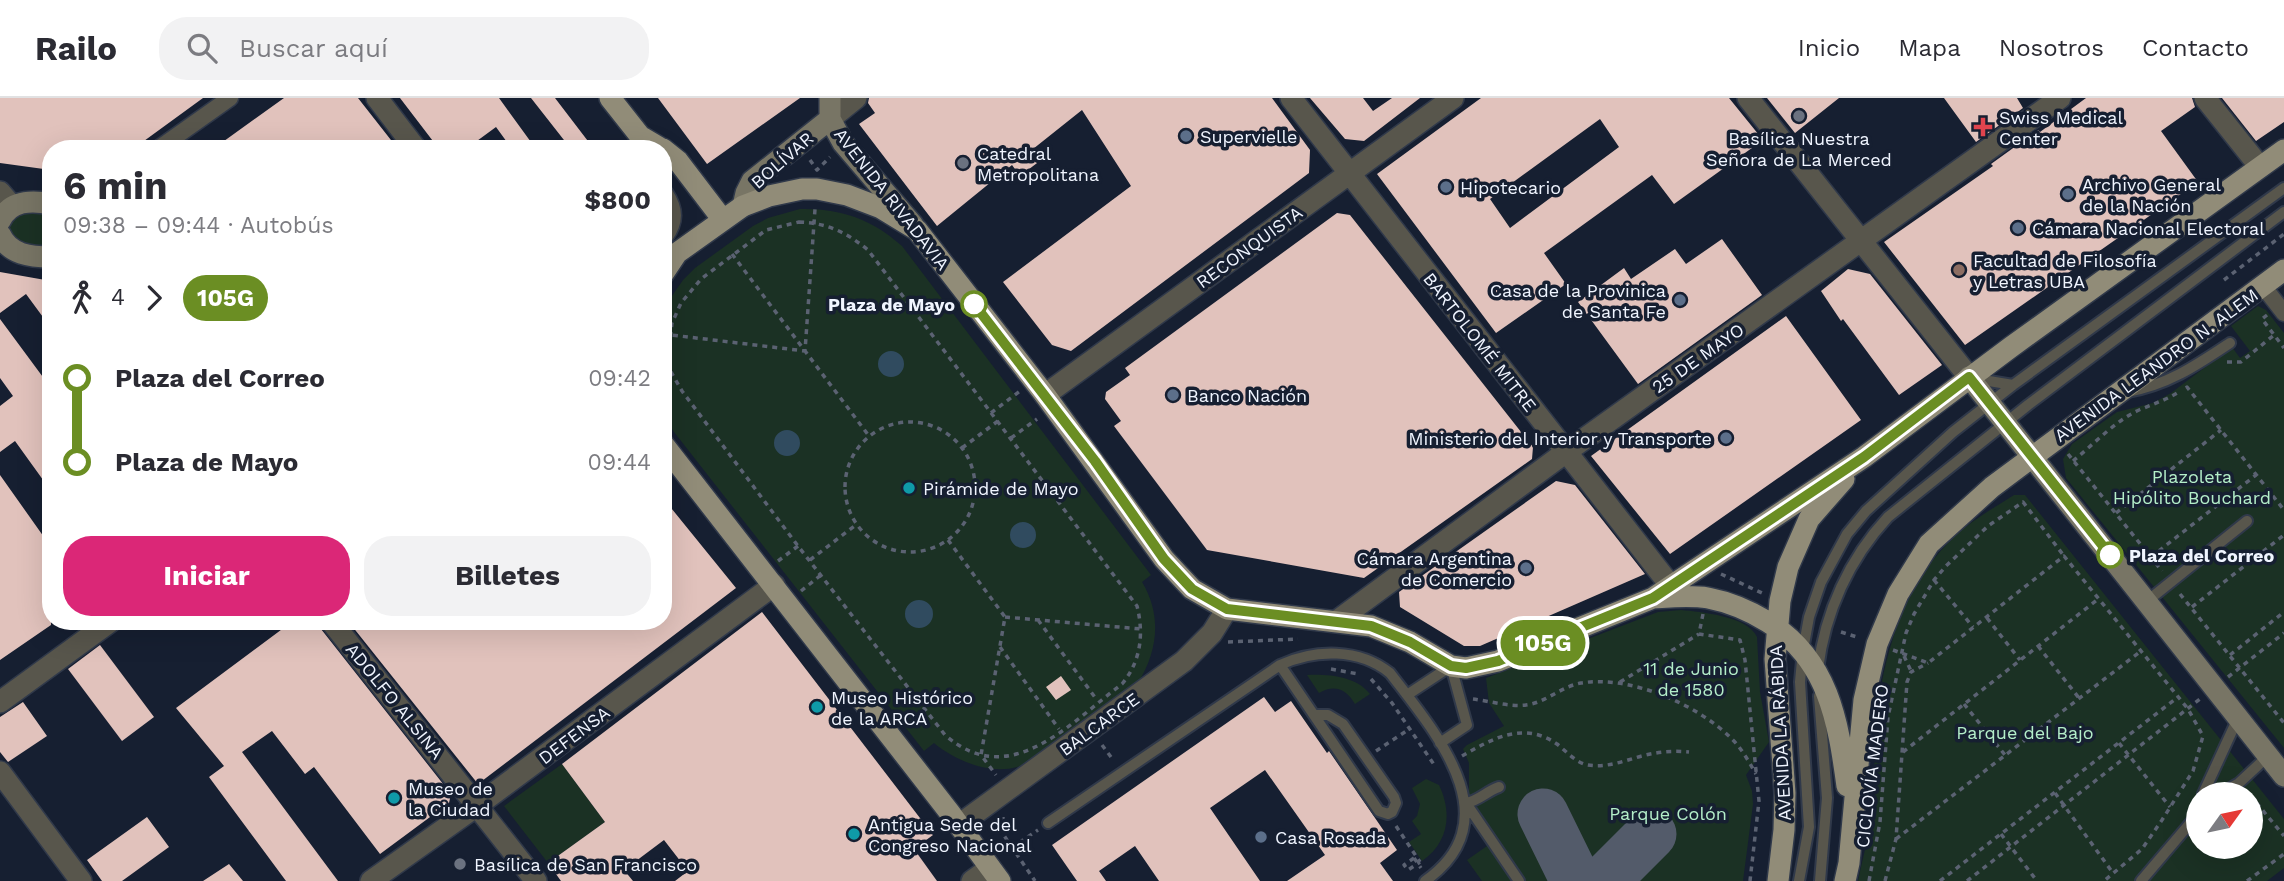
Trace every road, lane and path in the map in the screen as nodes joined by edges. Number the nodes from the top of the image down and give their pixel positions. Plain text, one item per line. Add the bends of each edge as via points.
1 (230, 98) edge
2 (376, 98) edge
3 (610, 98) edge
4 (856, 98) edge
5 (1291, 98) edge
6 (1453, 98) edge
7 (1748, 98) edge
8 (2060, 98) edge
9 (2206, 98) edge
10 (830, 109) edge
11 (171, 140) edge
12 (409, 140) edge
13 (639, 140) edge
14 (2284, 150) edge
15 (834, 153) dead end
16 (672, 157) edge
17 (809, 158) dead end
18 (2260, 167) junction
19 (1349, 174) junction
20 (2284, 188) edge
21 (42, 203) edge
22 (4, 206) edge
23 (743, 206) junction
24 (815, 209) dead end
25 (2284, 212) edge
26 (723, 220) junction
27 (814, 222) junction
28 (917, 230) junction
29 (2284, 234) edge
30 (1862, 242) junction
31 (3, 245) edge
32 (732, 254) junction
33 (672, 256) edge
34 (42, 257) edge
35 (2284, 270) edge
36 (2224, 280) dead end
37 (2263, 286) junction
38 (2284, 313) edge
39 (2262, 319) dead end
40 (672, 327) edge
41 (672, 335) edge
42 (2230, 343) dead end
43 (2284, 348) edge
44 (805, 351) junction
45 (672, 374) edge
46 (1969, 377) junction
47 (2013, 385) junction
48 (2118, 393) junction
49 (1015, 395) dead end
50 (1045, 395) junction
51 (1989, 404) junction
52 (991, 412) junction
53 (998, 421) junction
54 (2004, 423) junction
55 (2221, 430) junction
56 (869, 436) junction
57 (962, 449) junction
58 (1566, 452) junction
59 (672, 455) edge
60 (1864, 457) junction
61 (2031, 457) junction
62 (2256, 475) junction
63 (2284, 510) edge
64 (2116, 513) junction
65 (2247, 521) dead end
66 (857, 524) junction
67 (2284, 535) edge
68 (948, 540) junction
69 (798, 546) junction
70 (2064, 556) junction
71 (2151, 557) junction
72 (810, 560) junction
73 (776, 562) dead end
74 (821, 575) junction
75 (1934, 580) junction
76 (2171, 582) junction
77 (774, 585) junction
78 (1662, 591) junction
79 (800, 592) dead end
80 (1706, 598) junction
81 (2098, 599) junction
82 (2146, 602) junction
83 (2191, 607) junction
84 (1227, 609) junction
85 (2284, 612) edge
86 (1005, 617) junction
87 (1986, 617) junction
88 (1038, 620) junction
89 (1337, 621) junction
90 (1776, 627) junction
91 (1973, 628) junction
92 (1141, 629) junction
93 (99, 630) edge
94 (338, 630) edge
95 (1699, 634) junction
96 (2038, 646) junction
97 (1000, 647) junction
98 (1803, 650) junction
99 (2141, 651) junction
100 (1903, 654) junction
101 (2230, 655) junction
102 (2020, 660) junction
103 (1928, 663) junction
104 (1280, 665) junction
105 (1451, 666) junction
106 (1320, 668) dead end
107 (1817, 671) junction
108 (1911, 672) junction
109 (1360, 674) dead end
110 (1369, 678) dead end
111 (1620, 682) dead end
112 (1122, 684) dead end
113 (1407, 695) junction
114 (2178, 697) junction
115 (2079, 698) junction
116 (0, 702) edge
117 (1098, 702) dead end
118 (1964, 704) junction
119 (1314, 715) junction
120 (2238, 718) junction
121 (1085, 723) junction
122 (2284, 723) edge
123 (1410, 729) junction
124 (1060, 731) dead end
125 (1440, 743) junction
126 (2119, 743) junction
127 (1384, 746) dead end
128 (1033, 750) dead end
129 (1689, 752) dead end
130 (1903, 752) junction
131 (981, 755) junction
132 (2005, 755) junction
133 (2129, 756) junction
134 (2268, 756) junction
135 (1452, 762) junction
136 (1438, 771) dead end
137 (0, 772) edge
138 (1122, 772) junction
139 (2284, 776) edge
140 (2209, 782) edge
141 (2240, 782) edge
142 (1499, 787) dead end
143 (2054, 793) junction
144 (1466, 803) junction
145 (478, 805) junction
146 (2064, 806) junction
147 (2171, 807) junction
148 (2263, 811) edge
149 (1388, 814) junction
150 (1852, 819) junction
151 (1048, 823) joint
152 (959, 825) junction
153 (2186, 828) edge
154 (2001, 834) junction
155 (2284, 836) edge
156 (1896, 839) junction
157 (2011, 847) junction
158 (1011, 848) dead end
159 (2284, 854) edge
160 (1430, 864) dead end
161 (2113, 873) junction
162 (995, 874) edge
163 (81, 881) edge
164 (371, 881) edge
165 (536, 881) edge
166 (972, 881) edge
167 (1425, 881) edge
168 (1519, 881) edge
169 (1750, 881) edge
170 (1778, 881) edge
171 (1799, 881) edge
172 (1820, 881) edge
173 (1845, 881) edge
174 (1869, 881) edge
175 (1885, 881) edge
176 (1940, 881) edge
177 (1967, 881) edge
178 (2037, 881) edge
179 (2104, 881) edge
180 (2141, 881) edge
181 (2247, 881) edge

1 - 11 street
2 - 12 street
3 - 13 main road
4 - 10 street
5 - 19 street, BARTOLOMÉ MITRE
6 - 19 street, RECONQUISTA
7 - 30 street
8 - 30 street, 25 DE MAYO
9 - 18 street
10 - 23 main road, BOLÍVAR via 752,181
10 - 28 main road, AVENIDA RIVADAVIA via 844,143
14 - 18 main road
15 - 17 path via 817,170
16 - 26 main road
18 - 46 main road
19 - 50 street, RECONQUISTA
19 - 58 street, BARTOLOMÉ MITRE
20 - 47 lane
21 - 22 main road
23 - 26 main road, BOLÍVAR
23 - 28 main road, BOLÍVAR via 794,190 832,191 881,208
24 - 27 path
25 - 54 lane
26 - 33 main road, BOLÍVAR
27 - 32 path via 766,230
27 - 44 path
27 - 52 path via 846,233 868,250
28 - 50 main road, AVENIDA RIVADAVIA
29 - 36 path
30 - 46 street
30 - 58 street, 25 DE MAYO
31 - 34 main road via 27,256
32 - 40 path via 686,296
32 - 44 path
35 - 37 main road, AVENIDA LEANDRO N. ALEM
37 - 38 street
37 - 48 main road, AVENIDA LEANDRO N. ALEM
39 - 43 path
41 - 44 path
42 - 48 lane via 2157,386
44 - 56 path
45 - 69 path
46 - 47 lane
46 - 51 main road
46 - 60 main road
47 - 51 lane
48 - 61 main road, AVENIDA LEANDRO N. ALEM
49 - 52 path
50 - 84 main road, AVENIDA RIVADAVIA via 1181,579
51 - 54 main road
51 - 98 lane via 1866,511 1847,534 1821,582
52 - 53 path
53 - 57 path
53 - 92 path via 1131,596
54 - 61 main road
54 - 107 lane via 1871,535 1841,587
55 - 62 path
55 - 64 path
55 - 64 path via 2187,387 2122,421 2073,461
56 - 57 path via 892,425 918,423 943,431
56 - 66 path via 852,458 845,485
57 - 68 path via 973,472 974,498 965,522
58 - 78 street, BARTOLOMÉ MITRE
58 - 89 street, 25 DE MAYO
59 - 77 main road
60 - 78 main road
60 - 90 main road via 1804,528 1788,567
61 - 82 main road
61 - 150 main road, AVENIDA LEANDRO N. ALEM via 1929,544 1898,594 1880,631 1864,700
62 - 63 path
62 - 71 path
64 - 71 path
65 - 76 lane
66 - 68 path via 875,542 899,551 925,551
66 - 72 path
67 - 83 path
68 - 86 path
69 - 72 path
69 - 73 path
70 - 75 path, CICLOVÍA MADERO via 2023,502 1980,533
70 - 81 path
70 - 87 path
71 - 76 path
72 - 74 path
74 - 79 path
74 - 131 path via 945,735 958,747
75 - 91 path
75 - 100 path, CICLOVÍA MADERO via 1906,632
76 - 82 lane
76 - 83 path
77 - 145 street, DEFENSA
77 - 152 main road
78 - 80 main road
78 - 105 main road via 1498,661 1466,668
80 - 90 main road via 1745,610
80 - 95 path
81 - 96 path
81 - 99 path
82 - 120 main road
83 - 101 path
84 - 89 main road, AVENIDA RIVADAVIA
84 - 121 street, BALCARCE via 1212,633 1184,661
85 - 101 path
86 - 88 path
86 - 97 path
87 - 91 path
87 - 102 path
88 - 92 path
88 - 117 path
89 - 105 main road, AVENIDA RIVADAVIA via 1388,632
90 - 98 main road
90 - 170 main road, AVENIDA LA RÁBIDA via 1785,793
91 - 103 path
92 - 112 path via 1135,664
93 - 116 street
94 - 145 street, ADOLFO ALSINA
95 - 111 path
95 - 169 path via 1740,640 1745,660 1759,801
96 - 102 path
96 - 115 path
97 - 124 path
97 - 131 path
98 - 107 main road
98 - 171 lane via 1800,682 1809,827
99 - 114 path
99 - 115 path
100 - 103 path
100 - 108 path
100 - 174 path, CICLOVÍA MADERO via 1888,717 1880,822
101 - 122 path
102 - 118 path
103 - 108 path
104 - 113 lane via 1311,655 1351,655 1381,666
104 - 119 lane
104 - 138 lane
105 - 113 lane
105 - 125 lane via 1466,725
106 - 109 path
107 - 150 main road via 1840,737
107 - 172 lane via 1827,798
108 - 130 path
110 - 123 path
113 - 125 lane
114 - 126 path
114 - 147 path via 2203,736 2193,771
115 - 132 path
118 - 130 path
118 - 132 path
119 - 149 lane via 1377,808
119 - 149 lane via 1328,715 1343,723 1394,797 1395,808
120 - 134 main road
120 - 140 lane
121 - 138 path
121 - 152 street, BALCARCE
123 - 127 path
123 - 136 path
125 - 135 lane
126 - 133 path
126 - 143 path
128 - 131 path via 1009,756
129 - 135 path via 1657,752 1588,765 1543,736 1510,732
130 - 156 path
132 - 156 path
133 - 146 path
133 - 147 path
134 - 139 main road
134 - 141 lane
135 - 144 lane
137 - 163 street
138 - 151 lane
142 - 144 lane
143 - 146 path
143 - 154 path
144 - 167 lane via 1466,824 1455,853
144 - 168 lane
145 - 164 street, DEFENSA
145 - 165 street, ADOLFO ALSINA
146 - 157 path
146 - 161 path
147 - 161 path via 2142,849
148 - 155 path
149 - 160 path, bridge via 1420,862 1408,870 1404,865 1414,858 1422,870
150 - 173 main road
151 - 158 path
152 - 162 main road
153 - 180 lane
154 - 157 path
154 - 176 path
156 - 175 path
157 - 177 path
157 - 178 path
159 - 181 path
161 - 179 path
162 - 166 street

